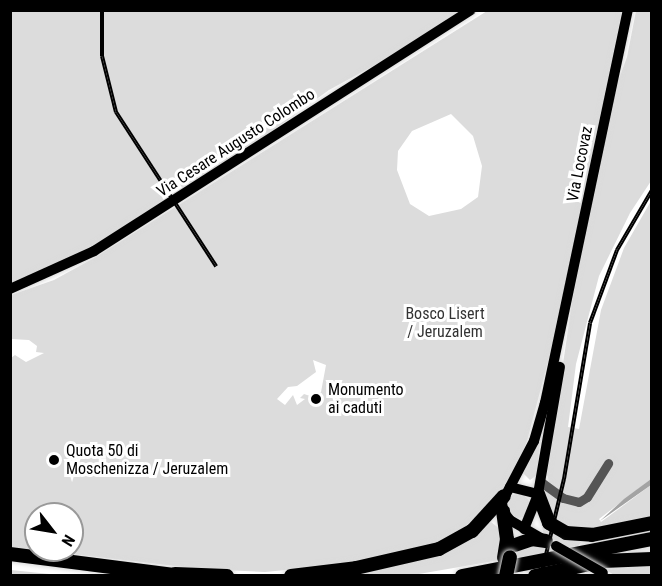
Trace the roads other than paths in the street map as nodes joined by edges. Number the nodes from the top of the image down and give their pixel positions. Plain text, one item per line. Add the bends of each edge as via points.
1 (471, 10) edge
2 (629, 10) edge
3 (10, 289) edge
4 (567, 304) junction
5 (608, 463) dead end
6 (539, 488) junction
7 (507, 491) junction
8 (534, 508) junction
9 (503, 511) junction
10 (651, 523) edge
11 (524, 529) junction
12 (651, 536) edge
13 (551, 544) junction
14 (651, 549) edge
15 (594, 552) junction
16 (510, 553) junction
17 (10, 554) edge
18 (651, 559) edge
19 (10, 562) edge
20 (605, 574) edge
21 (178, 575) edge
22 (110, 576) edge
23 (226, 576) edge
24 (291, 576) edge
25 (462, 576) edge
26 (499, 576) edge
27 (506, 576) edge
28 (535, 576) edge

1 - 3 main road, Via Cesare Augusto Colombo via 94,251
2 - 4 main road, Via Locovaz
4 - 6 main road, Via Locovaz
4 - 7 main road, Via Locovaz via 534,441
5 - 6 lane via 587,497 579,502
6 - 7 main road
6 - 8 main road, Via Locovaz
6 - 10 highway via 549,523 560,532 592,535
7 - 9 main road, Via Locovaz
7 - 24 highway via 472,531 439,549 356,568
8 - 11 main road, Via Locovaz
8 - 13 main road via 537,529
9 - 11 main road
9 - 16 highway
11 - 13 main road
11 - 16 highway
12 - 15 highway
13 - 16 highway via 532,539
13 - 20 main road, bridge
14 - 15 highway
15 - 25 highway
16 - 26 highway
16 - 27 highway, bridge
17 - 21 highway
18 - 28 highway via 603,561
19 - 22 highway
21 - 23 highway

